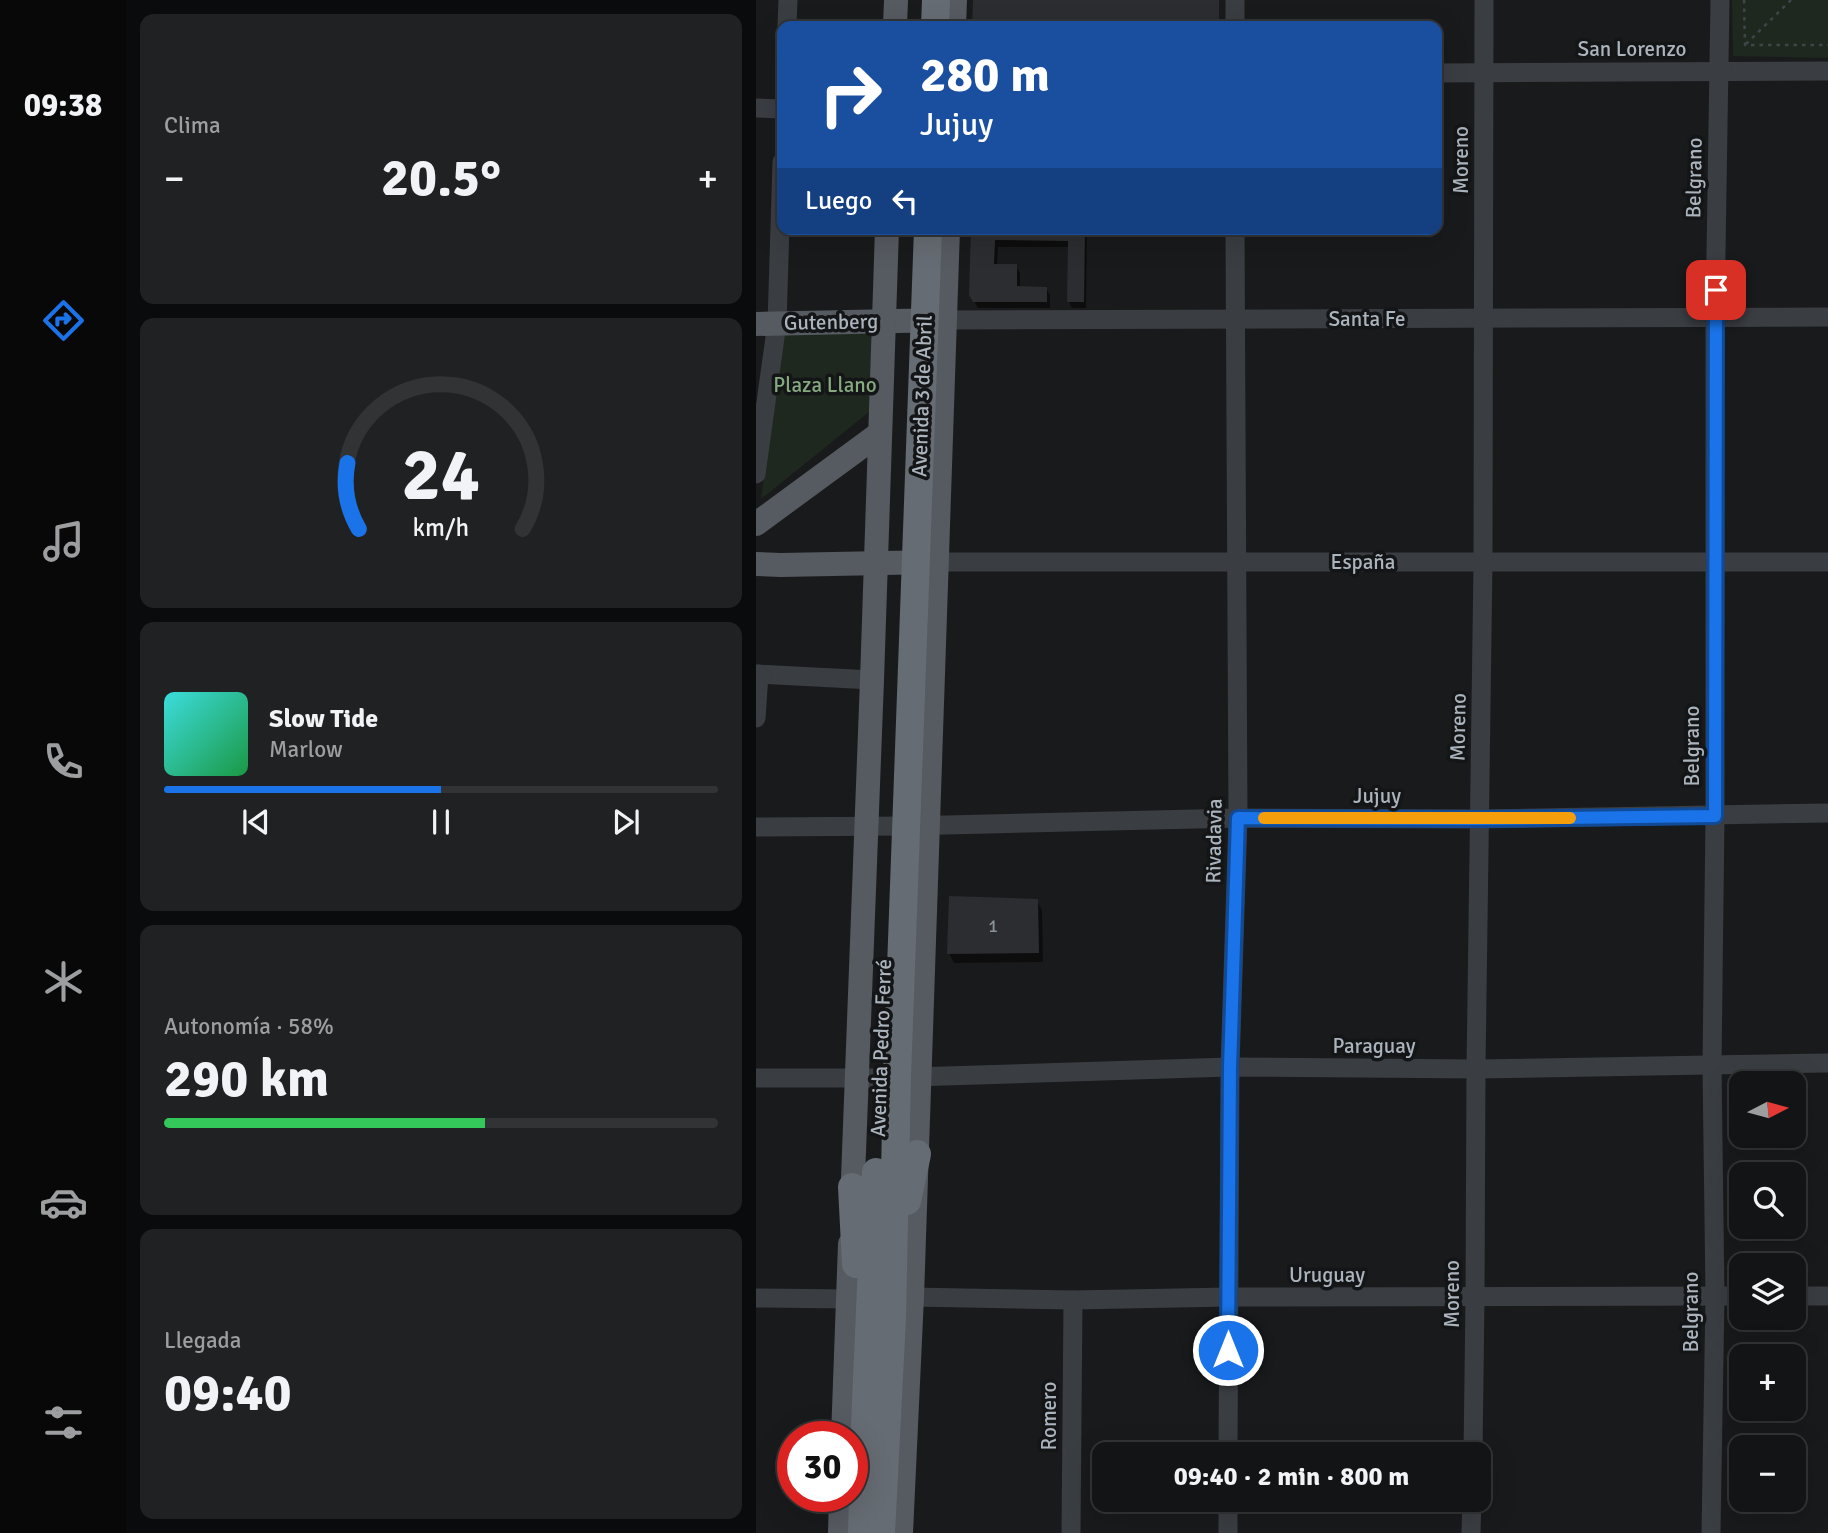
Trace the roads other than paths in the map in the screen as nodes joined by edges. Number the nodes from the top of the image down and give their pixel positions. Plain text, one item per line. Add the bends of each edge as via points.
1 (788, 0) edge
2 (896, 0) edge
3 (918, 0) edge
4 (936, 0) edge
5 (955, 0) edge
6 (1235, 0) edge
7 (1483, 0) edge
8 (1720, 0) edge
9 (787, 21) edge
10 (895, 21) edge
11 (917, 21) edge
12 (934, 21) edge
13 (954, 21) edge
14 (1235, 21) edge
15 (1828, 71) edge
16 (1483, 72) junction
17 (1718, 72) junction
18 (1442, 73) edge
19 (756, 108) edge
20 (777, 109) edge
21 (777, 213) edge
22 (889, 235) edge
23 (909, 235) edge
24 (927, 235) edge
25 (946, 235) edge
26 (1235, 235) edge
27 (1828, 317) edge
28 (1715, 318) junction
29 (1235, 319) junction
30 (1484, 320) junction
31 (915, 321) junction
32 (766, 324) edge
33 (880, 433) junction
34 (835, 466) junction
35 (756, 473) edge
36 (756, 524) edge
37 (907, 562) junction
38 (1236, 562) junction
39 (1483, 562) junction
40 (1715, 562) junction
41 (1828, 562) edge
42 (768, 564) edge
43 (757, 674) edge
44 (872, 680) junction
45 (756, 718) edge
46 (1828, 813) edge
47 (1715, 816) junction
48 (1238, 818) junction
49 (1479, 819) junction
50 (896, 826) junction
51 (756, 827) edge
52 (1828, 1063) edge
53 (1712, 1066) junction
54 (1230, 1068) junction
55 (1476, 1069) junction
56 (756, 1077) edge
57 (888, 1077) junction
58 (917, 1154) junction
59 (852, 1187) junction
60 (1715, 1296) junction
61 (1729, 1296) edge
62 (1806, 1296) edge
63 (1828, 1296) edge
64 (912, 1297) junction
65 (1228, 1297) junction
66 (1475, 1297) junction
67 (756, 1298) edge
68 (849, 1299) junction
69 (1073, 1300) junction
70 (892, 1318) junction
71 (854, 1421) edge
72 (854, 1421) edge
73 (855, 1421) edge
74 (1228, 1442) edge
75 (1473, 1442) edge
76 (841, 1512) edge
77 (860, 1512) edge
78 (1228, 1512) edge
79 (1472, 1512) edge
80 (840, 1533) edge
81 (862, 1533) edge
82 (881, 1533) edge
83 (901, 1533) edge
84 (1071, 1533) edge
85 (1228, 1533) edge
86 (1471, 1533) edge
87 (1711, 1533) edge

1 - 9 street
2 - 10 main road
3 - 11 highway
4 - 12 highway
5 - 13 main road
6 - 14 street
7 - 16 street, Moreno
8 - 17 street, Belgrano
15 - 17 street, San Lorenzo
16 - 17 street, San Lorenzo
16 - 18 street, San Lorenzo
16 - 30 street, Moreno
17 - 28 street, Belgrano
19 - 20 street
21 - 32 street
22 - 31 main road, Avenida 3 de Abril
23 - 31 highway, Avenida 3 de Abril
24 - 31 highway, Avenida 3 de Abril
25 - 31 main road, Avenida 3 de Abril
26 - 29 street, Rivadavia
27 - 28 street, Santa Fe
28 - 30 street, Santa Fe
28 - 40 street, Belgrano
29 - 30 street, Santa Fe
29 - 31 street, Santa Fe
29 - 38 street, Rivadavia
30 - 39 street, Moreno
31 - 32 main road, Gutenberg
31 - 33 main road, Avenida 3 de Abril
31 - 37 highway, Avenida 3 de Abril
31 - 37 main road, Avenida 3 de Abril via 941,438
32 - 35 street
33 - 34 main road
33 - 37 main road, Avenida 3 de Abril
34 - 36 main road
34 - 42 main road via 767,528 762,539
37 - 38 street, España
37 - 42 main road
37 - 44 main road, Avenida Pedro Ferré
37 - 50 highway, Avenida Pedro Ferré
37 - 50 main road, Avenida Pedro Ferré
38 - 39 street, España
38 - 48 street, Rivadavia
39 - 40 street, España
39 - 49 street, Moreno
40 - 41 street, España
40 - 47 street, Belgrano
43 - 44 street
43 - 45 street
44 - 50 main road, Avenida Pedro Ferré
46 - 47 street, Jujuy
47 - 49 street, Jujuy
47 - 53 street, Belgrano
48 - 49 street, Jujuy
48 - 50 street, Jujuy
48 - 54 street, Rivadavia
49 - 55 street, Moreno
50 - 51 street, Jujuy
50 - 57 highway, Avenida Pedro Ferré
50 - 57 main road, Avenida Pedro Ferré
52 - 53 street, Paraguay
53 - 55 street, Paraguay
53 - 60 street, Belgrano
54 - 55 street, Paraguay
54 - 57 street, Paraguay
54 - 65 street, Rivadavia
55 - 66 street, Moreno
56 - 57 street, Paraguay
57 - 58 main road, Avenida Pedro Ferré
57 - 59 main road, Avenida Pedro Ferré
57 - 70 highway, Avenida Pedro Ferré
57 - 73 highway, Avenida Pedro Ferré
58 - 64 main road, Avenida Pedro Ferré
58 - 70 highway
59 - 68 main road, Avenida Pedro Ferré
59 - 71 highway
60 - 61 street, Uruguay
60 - 66 street, Uruguay
60 - 87 street, Belgrano
62 - 63 street
64 - 69 street, Uruguay
64 - 83 main road, Avenida Pedro Ferré
65 - 66 street, Uruguay
65 - 69 street, Uruguay
65 - 74 street, Rivadavia
66 - 75 street, Moreno
67 - 68 street
68 - 72 main road, Avenida Pedro Ferré
69 - 84 street, Romero
70 - 82 highway, Avenida Pedro Ferré
76 - 80 main road
77 - 81 highway, Avenida Pedro Ferré
78 - 85 street
79 - 86 street

